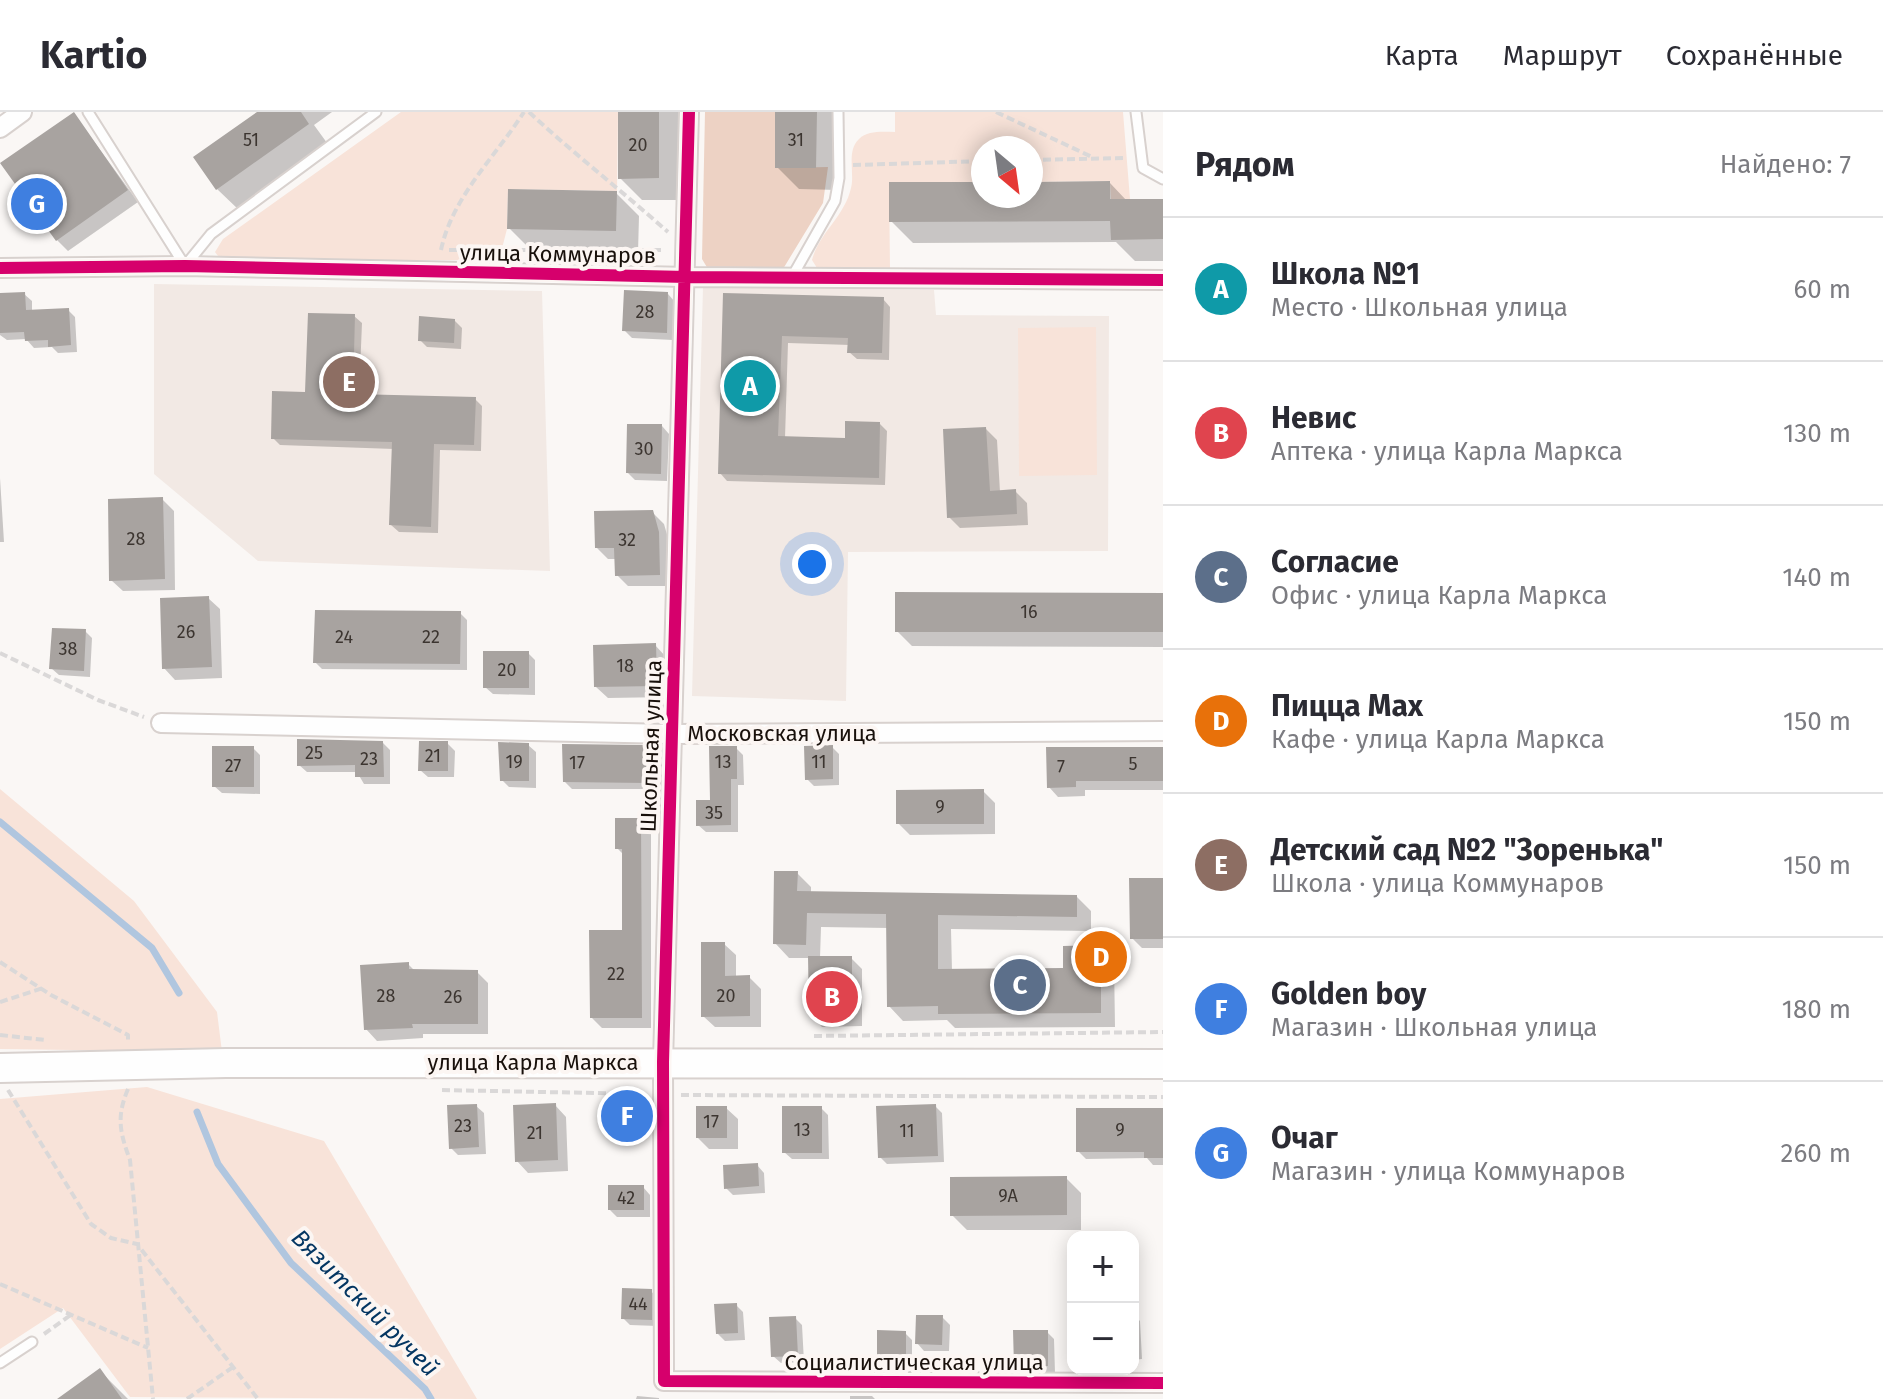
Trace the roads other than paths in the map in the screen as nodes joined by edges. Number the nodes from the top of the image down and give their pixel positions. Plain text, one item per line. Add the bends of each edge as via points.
1 (22, 112) edge
2 (88, 112) edge
3 (376, 112) edge
4 (689, 112) edge
5 (838, 112) edge
6 (1136, 112) edge
7 (0, 128) edge
8 (1163, 179) edge
9 (185, 266) junction
10 (0, 268) edge
11 (687, 277) junction
12 (792, 278) junction
13 (1163, 280) edge
14 (161, 723) road end
15 (1163, 731) edge
16 (671, 734) junction
17 (663, 1062) junction
18 (1163, 1064) edge
19 (4, 1078) edge
20 (32, 1342) road end
21 (0, 1363) edge
22 (664, 1381) joint
23 (1163, 1383) edge

1 - 7 street
2 - 9 lane
3 - 9 lane via 211,234
4 - 11 street, Школьная улица
5 - 12 lane via 835,201
6 - 8 lane via 1143,168
9 - 10 street, улица Коммунаров
9 - 11 street, улица Коммунаров
11 - 12 street, улица Коммунаров
11 - 16 street, Школьная улица
12 - 13 street, улица Коммунаров
14 - 16 street, Московская улица
15 - 16 street, Московская улица
16 - 17 street, Школьная улица
17 - 18 main road, улица Карла Маркса
17 - 19 main road, улица Карла Маркса via 226,1063
17 - 22 street, Школьная улица
20 - 21 lane
22 - 23 street, Социалистическая улица

